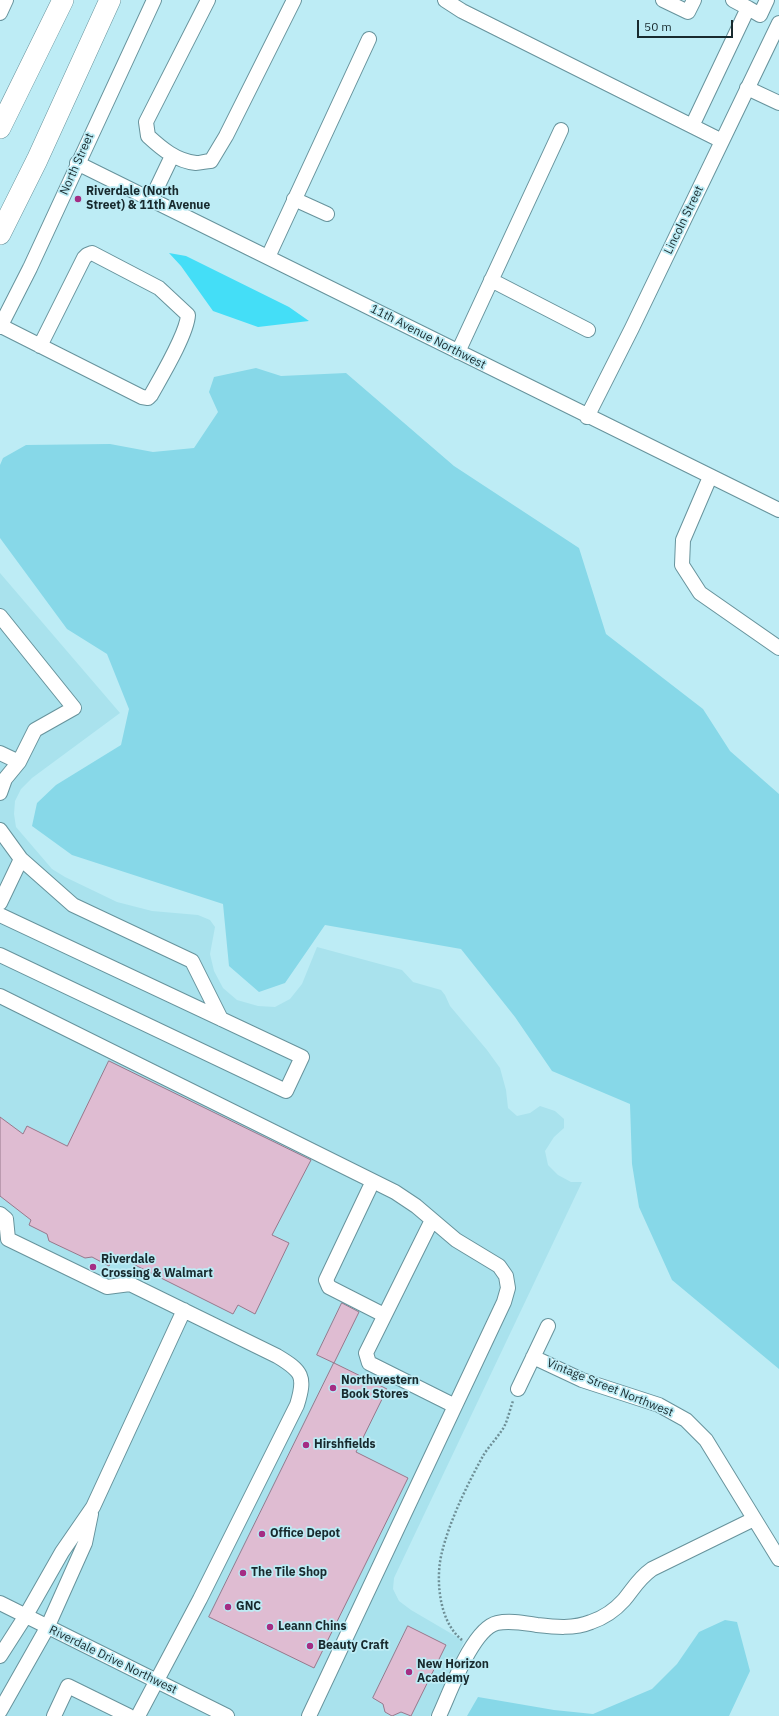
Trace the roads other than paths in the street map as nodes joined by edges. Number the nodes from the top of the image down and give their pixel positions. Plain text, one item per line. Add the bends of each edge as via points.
1 (6, 0) edge
2 (63, 0) edge
3 (110, 0) edge
4 (154, 0) edge
5 (208, 0) edge
6 (294, 0) edge
7 (445, 0) edge
8 (663, 0) edge
9 (694, 0) edge
10 (733, 0) edge
11 (767, 0) edge
12 (748, 8) junction
13 (0, 13) edge
14 (779, 23) edge
15 (369, 40) dead end
16 (747, 88) junction
17 (779, 103) edge
18 (692, 126) junction
19 (0, 128) edge
20 (561, 130) dead end
21 (722, 141) junction
22 (172, 156) junction
23 (77, 164) junction
24 (294, 199) junction
25 (151, 200) junction
26 (326, 214) dead end
27 (0, 234) edge
28 (268, 257) junction
29 (491, 280) junction
30 (0, 326) edge
31 (588, 330) dead end
32 (40, 346) junction
33 (458, 352) junction
34 (587, 417) junction
35 (710, 477) junction
36 (779, 510) edge
37 (0, 616) edge
38 (779, 648) edge
39 (0, 753) edge
40 (19, 762) junction
41 (0, 793) edge
42 (0, 830) edge
43 (21, 859) junction
44 (0, 903) edge
45 (0, 915) edge
46 (0, 955) edge
47 (0, 996) edge
48 (221, 1019) junction
49 (373, 1181) junction
50 (0, 1214) edge
51 (432, 1220) junction
52 (184, 1310) junction
53 (384, 1315) junction
54 (548, 1326) dead end
55 (533, 1357) junction
56 (518, 1389) road end
57 (455, 1406) junction
58 (93, 1507) junction
59 (754, 1519) junction
60 (779, 1559) edge
61 (0, 1603) edge
62 (26, 1616) junction
63 (47, 1628) junction
64 (0, 1656) edge
65 (155, 1681) junction
66 (0, 1711) edge
67 (54, 1716) edge
68 (129, 1716) edge
69 (138, 1716) edge
70 (227, 1716) edge
71 (309, 1716) edge
72 (439, 1716) edge

1 - 13 street
2 - 19 highway
3 - 27 highway via 37,160
4 - 23 street, North Street
5 - 22 street via 146,122 148,136
6 - 22 street via 211,161 196,163
7 - 18 street via 462,11
8 - 9 street via 688,12
10 - 12 street
11 - 12 street via 760,14
12 - 18 street
14 - 16 street, Lincoln Street
15 - 24 street
16 - 17 street
16 - 21 street, Lincoln Street
18 - 21 street
20 - 29 street
21 - 34 street, Lincoln Street
22 - 25 street
23 - 25 street, 11th Avenue Northwest
23 - 30 street, North Street
24 - 26 street
24 - 28 street
25 - 28 street, 11th Avenue Northwest
28 - 33 street, 11th Avenue Northwest
29 - 31 street
29 - 33 street
30 - 32 street
32 - 32 street via 142,398 148,398 180,339 188,322 188,315 159,288 92,253 87,254
33 - 34 street, 11th Avenue Northwest
34 - 35 street, 11th Avenue Northwest
35 - 36 street, 11th Avenue Northwest
35 - 38 street via 683,540 682,565 700,593
37 - 40 street via 74,708 35,730
39 - 40 street
40 - 41 street via 5,779
42 - 43 street
43 - 44 street
43 - 48 street via 73,905 192,962
45 - 48 street
46 - 48 street via 286,1091 302,1057
47 - 49 street
49 - 51 street via 416,1206
49 - 53 street via 326,1280 330,1287
50 - 52 street via 6,1219 8,1239 107,1286 130,1284
51 - 53 street
51 - 57 street via 456,1240 499,1266 506,1276 508,1288 504,1302
52 - 58 street
52 - 65 street via 295,1367 302,1379 301,1392 297,1405 200,1600
53 - 57 street via 366,1353 369,1363
54 - 55 street
55 - 56 street
55 - 59 street, Vintage Street Northwest via 582,1380 659,1405 686,1420 706,1440
57 - 71 street
58 - 62 street via 62,1552
58 - 63 street via 85,1543
59 - 60 street, Vintage Street Northwest
59 - 72 street via 652,1569 640,1577 623,1601 606,1616 590,1623 558,1627 511,1622 489,1626 472,1644
61 - 62 street, Riverdale Drive Northwest
62 - 63 street, Riverdale Drive Northwest
62 - 64 street
63 - 65 street, Riverdale Drive Northwest
63 - 66 street
65 - 69 street
65 - 70 street, Riverdale Drive Northwest
67 - 68 street via 68,1686

